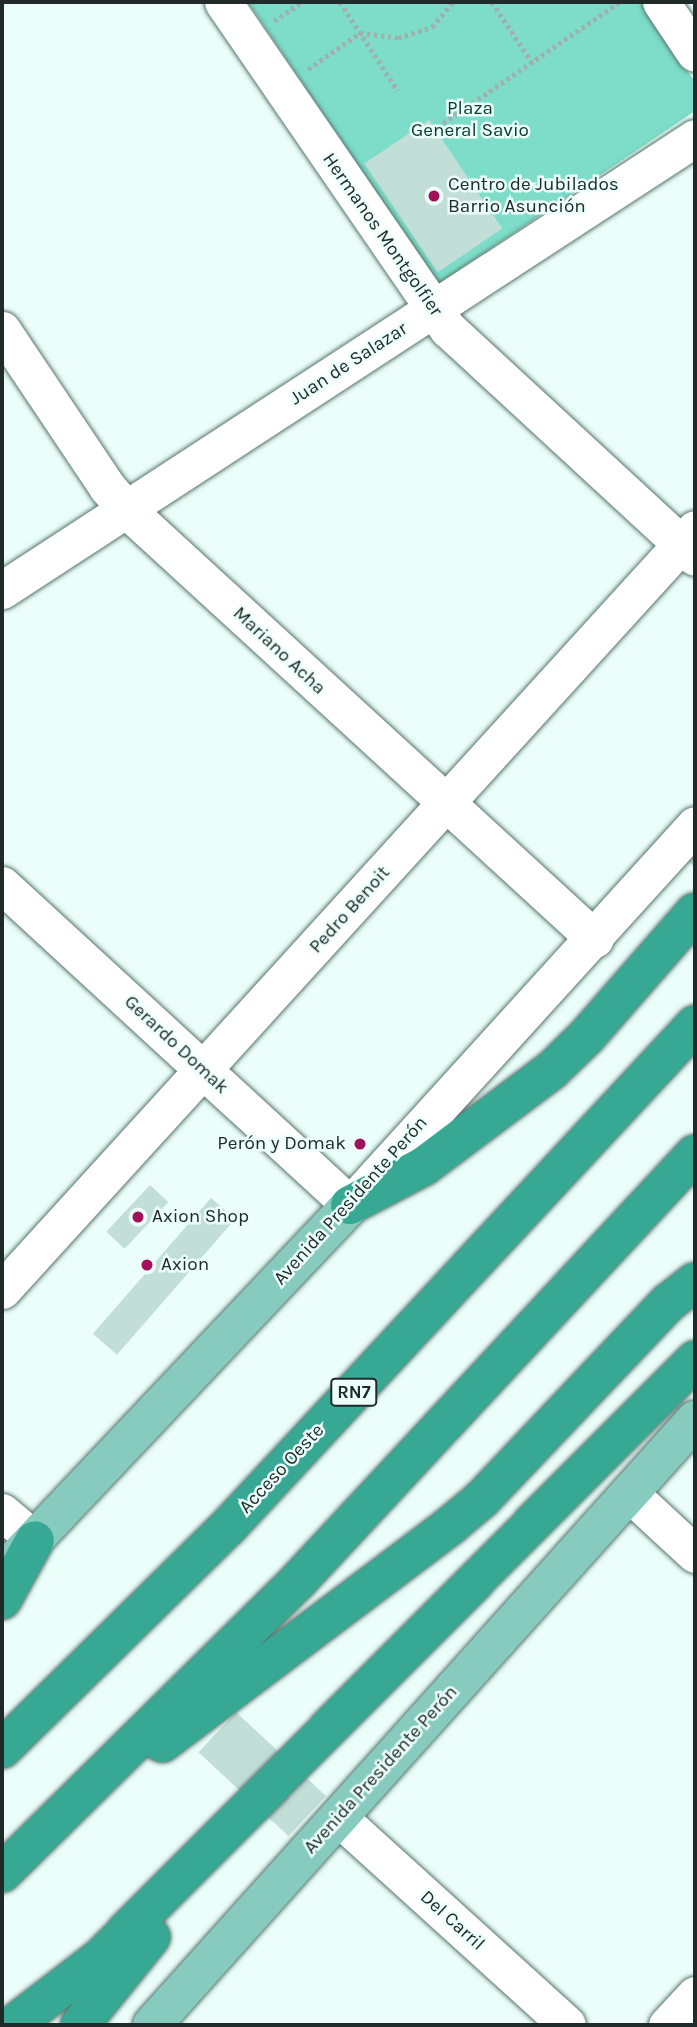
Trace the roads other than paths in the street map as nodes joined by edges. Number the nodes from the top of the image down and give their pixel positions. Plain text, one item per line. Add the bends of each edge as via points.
1 (223, 2) edge
2 (662, 2) edge
3 (695, 53) edge
4 (695, 138) edge
5 (432, 310) junction
6 (2, 330) edge
7 (126, 509) junction
8 (691, 543) edge
9 (2, 590) edge
10 (445, 805) junction
11 (695, 825) edge
12 (2, 885) edge
13 (695, 912) edge
14 (595, 939) junction
15 (695, 1025) edge
16 (204, 1072) junction
17 (695, 1154) edge
18 (350, 1205) junction
19 (695, 1282) edge
20 (2, 1290) edge
21 (695, 1360) edge
22 (695, 1420) edge
23 (629, 1493) junction
24 (2, 1512) edge
25 (35, 1540) junction
26 (695, 1554) edge
27 (2, 1573) edge
28 (2, 1600) edge
29 (2, 1749) edge
30 (274, 1783) junction
31 (59, 1818) junction
32 (338, 1818) junction
33 (2, 1873) edge
34 (695, 1995) edge
35 (13, 2025) edge
36 (80, 2025) edge
37 (152, 2025) edge
38 (567, 2025) edge
39 (667, 2025) edge

1 - 5 street, Hermanos Montgolfier
2 - 3 street
4 - 5 street, Juan de Salazar
5 - 7 street, Juan de Salazar
5 - 8 street, Hermanos Montgolfier via 448,330
6 - 7 street, Mariano Acha
7 - 9 street, Juan de Salazar
7 - 10 street, Mariano Acha
8 - 10 street, Pedro Benoit
10 - 14 street, Mariano Acha
10 - 16 street, Pedro Benoit
11 - 14 street, Avenida Presidente Perón
12 - 16 street, Gerardo Domak
13 - 18 highway via 552,1070 424,1166
14 - 18 street, Avenida Presidente Perón via 479,1059
15 - 29 highway, Acceso Oeste / RN7 via 228,1527
16 - 18 street, Gerardo Domak
16 - 20 street, Pedro Benoit
17 - 31 highway via 297,1582
18 - 25 main road, Avenida Presidente Perón
19 - 31 highway via 668,1303 481,1500 278,1658
21 - 30 highway
22 - 23 main road, Avenida Presidente Perón
23 - 26 street
23 - 32 main road, Avenida Presidente Perón
24 - 25 street
25 - 27 main road, Avenida Presidente Perón
25 - 28 highway
30 - 35 highway via 99,1959
30 - 36 highway
31 - 33 highway
32 - 37 main road, Avenida Presidente Perón
32 - 38 street, Del Carril
34 - 39 street

